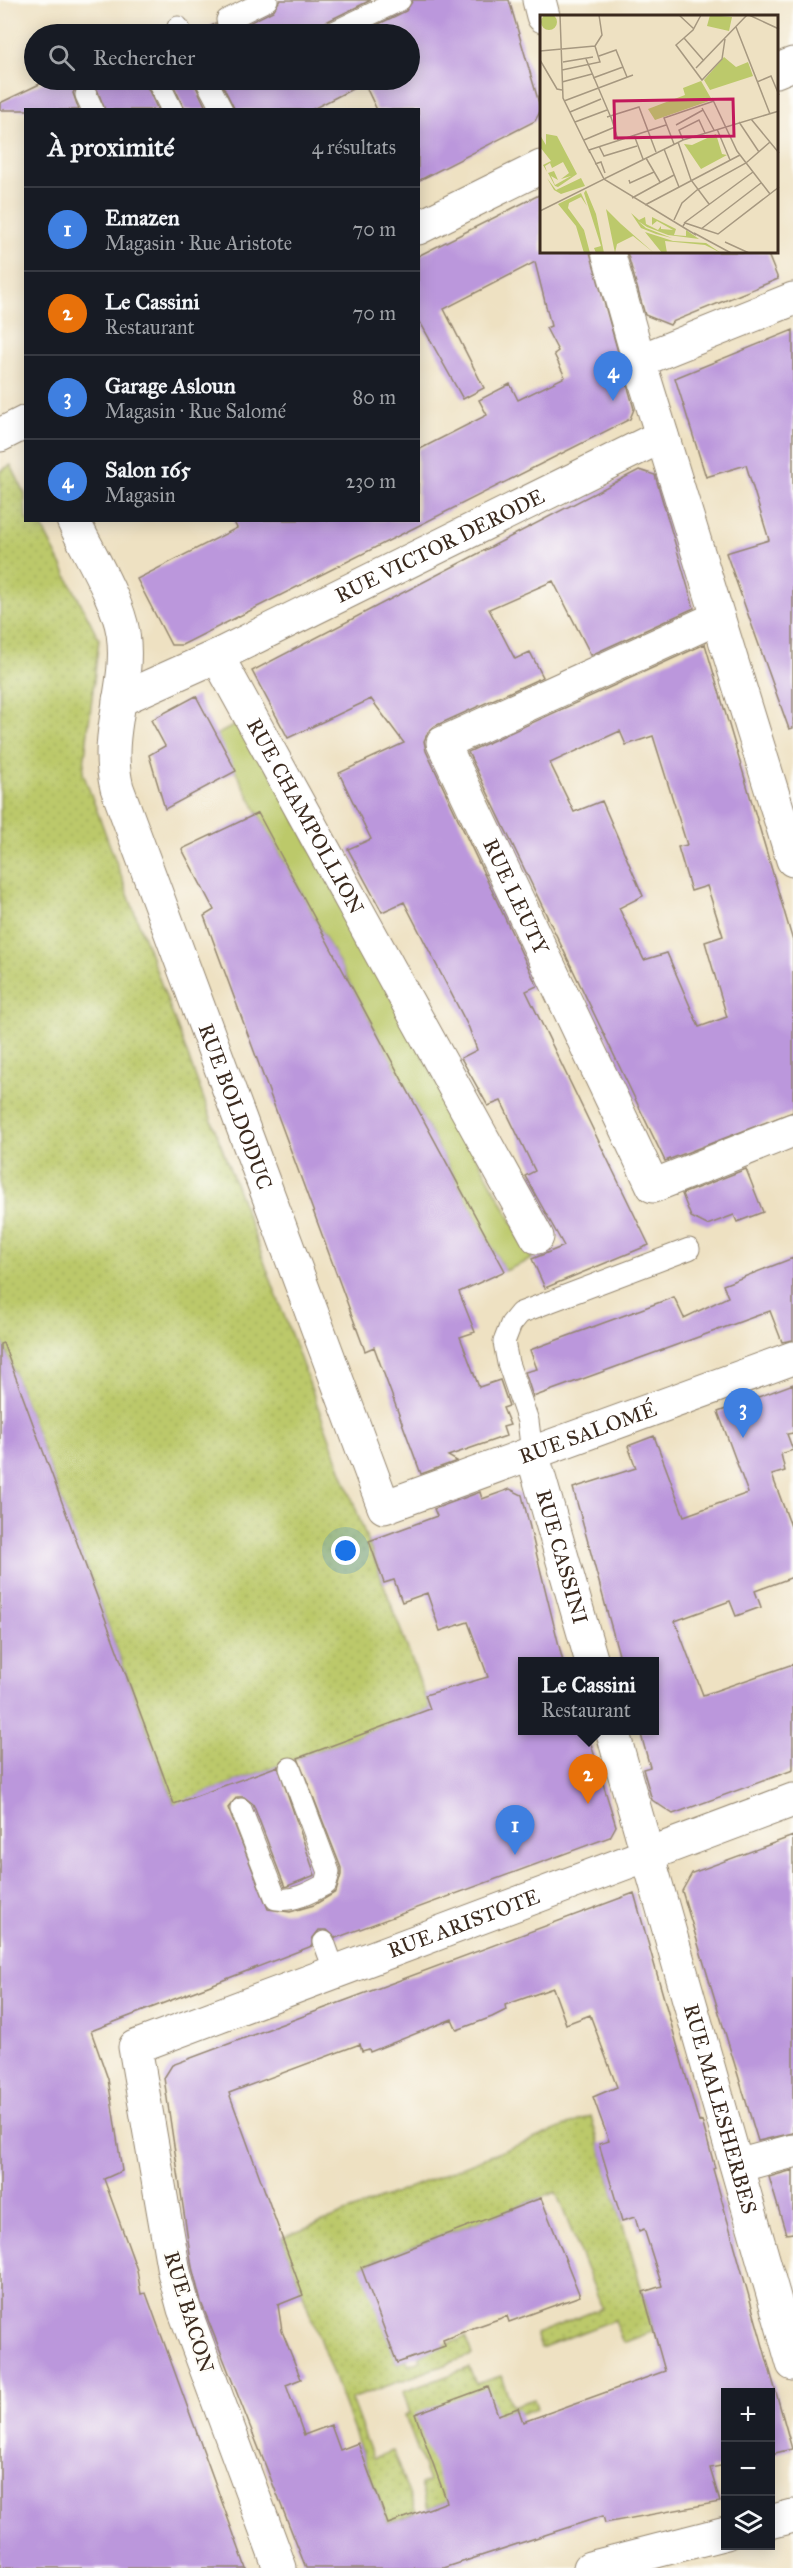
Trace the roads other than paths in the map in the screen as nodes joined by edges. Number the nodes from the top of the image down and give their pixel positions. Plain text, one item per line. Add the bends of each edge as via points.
1 (267, 0) edge
2 (400, 0) edge
3 (539, 0) edge
4 (543, 15) edge
5 (227, 20) dead end
6 (351, 24) edge
7 (793, 64) edge
8 (778, 71) edge
9 (162, 90) edge
10 (211, 90) edge
11 (171, 108) edge
12 (221, 108) edge
13 (540, 167) edge
14 (420, 227) edge
15 (609, 254) edge
16 (793, 299) edge
17 (639, 361) junction
18 (24, 423) edge
19 (0, 435) edge
20 (662, 436) junction
21 (74, 522) edge
22 (717, 618) junction
23 (217, 656) junction
24 (119, 700) junction
25 (793, 860) edge
26 (793, 1130) edge
27 (537, 1237) dead end
28 (689, 1249) dead end
29 (793, 1358) edge
30 (532, 1453) junction
31 (384, 1507) joint
32 (591, 1657) edge
33 (613, 1735) edge
34 (290, 1768) dead end
35 (793, 1800) edge
36 (241, 1809) dead end
37 (648, 1855) junction
38 (135, 2047) joint
39 (793, 2151) edge
40 (737, 2166) junction
41 (793, 2364) edge
42 (793, 2516) edge
43 (775, 2521) edge
44 (721, 2534) edge
45 (280, 2568) edge
46 (590, 2568) edge

1 - 5 lane
2 - 6 lane
3 - 4 street
7 - 8 street
9 - 11 lane
10 - 12 lane
13 - 14 street
15 - 17 street
16 - 17 street
17 - 20 street
18 - 19 street
20 - 22 street
20 - 23 street, RUE VICTOR DERODE
21 - 24 street via 119,616 124,655
22 - 25 street
22 - 26 street, RUE LEUTY via 443,743 653,1186
23 - 24 street
23 - 27 street, RUE CHAMPOLLION
24 - 31 street, RUE BOLDODUC via 111,753 117,788
28 - 30 lane via 520,1313 511,1324 504,1342 528,1421
29 - 30 street, RUE SALOMÉ
30 - 31 street, RUE SALOMÉ
30 - 32 street, RUE CASSINI
33 - 37 street
34 - 36 lane via 328,1872 326,1884 310,1900 276,1899
35 - 37 street, RUE ARISTOTE
37 - 38 street, RUE ARISTOTE via 329,1957
37 - 40 street, RUE MALESHERBES
38 - 45 street, RUE BACON via 174,2272 184,2309
39 - 40 street
40 - 41 street, RUE MALESHERBES
42 - 43 street
44 - 46 street

